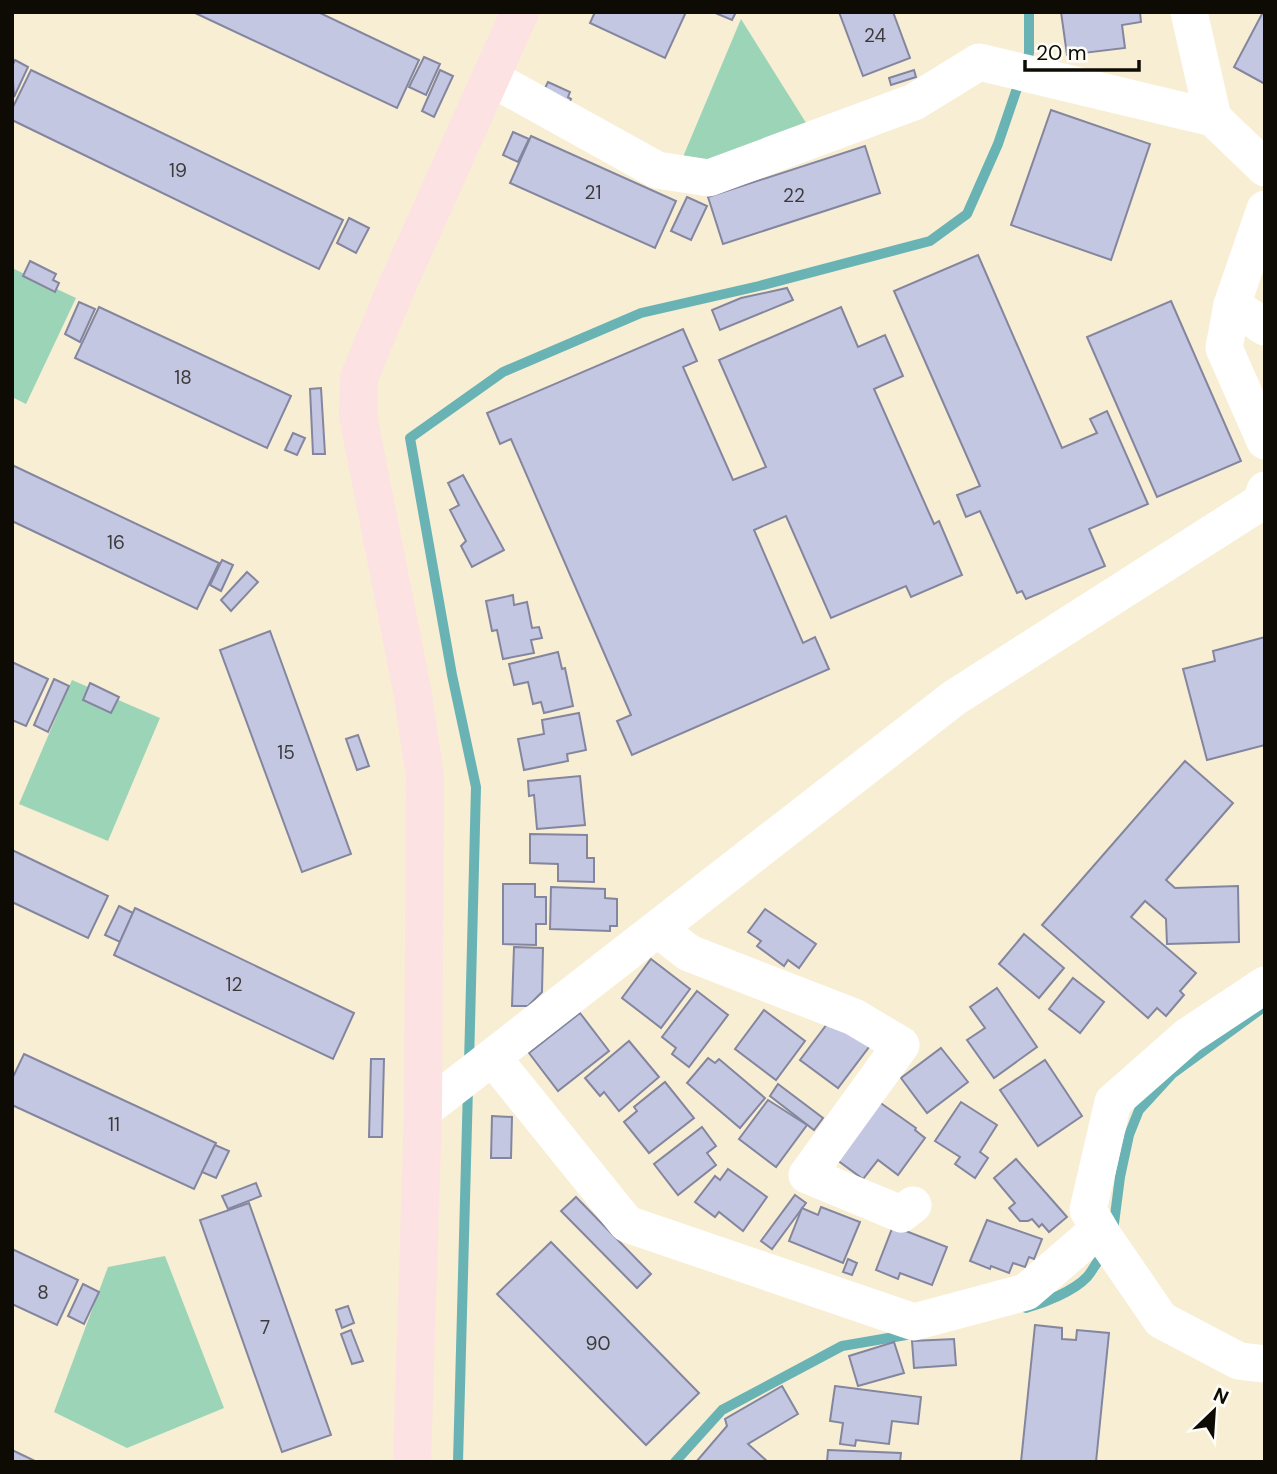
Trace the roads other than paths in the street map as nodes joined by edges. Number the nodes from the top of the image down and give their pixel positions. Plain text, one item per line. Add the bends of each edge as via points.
1 (520, 12) edge
2 (1189, 12) edge
3 (491, 78) junction
4 (1213, 118) junction
5 (1265, 168) edge
6 (1265, 209) edge
7 (1232, 305) junction
8 (1265, 327) edge
9 (1265, 442) edge
10 (1263, 501) edge
11 (658, 929) junction
12 (1265, 985) edge
13 (491, 1059) junction
14 (423, 1111) junction
15 (913, 1205) dead end
16 (1107, 1241) junction
17 (1265, 1364) edge
18 (412, 1462) edge

1 - 3 street
2 - 4 street
3 - 4 street via 657,170 709,178 914,102 979,62
3 - 14 street via 359,378 358,416 425,777
4 - 5 street
6 - 7 street
7 - 8 street
7 - 9 street via 1224,348
10 - 11 street via 954,698
11 - 13 street
11 - 15 street via 689,953 854,1017 901,1045 807,1175 901,1214
12 - 16 street via 1188,1036 1113,1102 1088,1210
13 - 14 street
13 - 16 street via 627,1224 914,1322 1026,1292
14 - 18 street
16 - 17 street via 1161,1320 1239,1361

